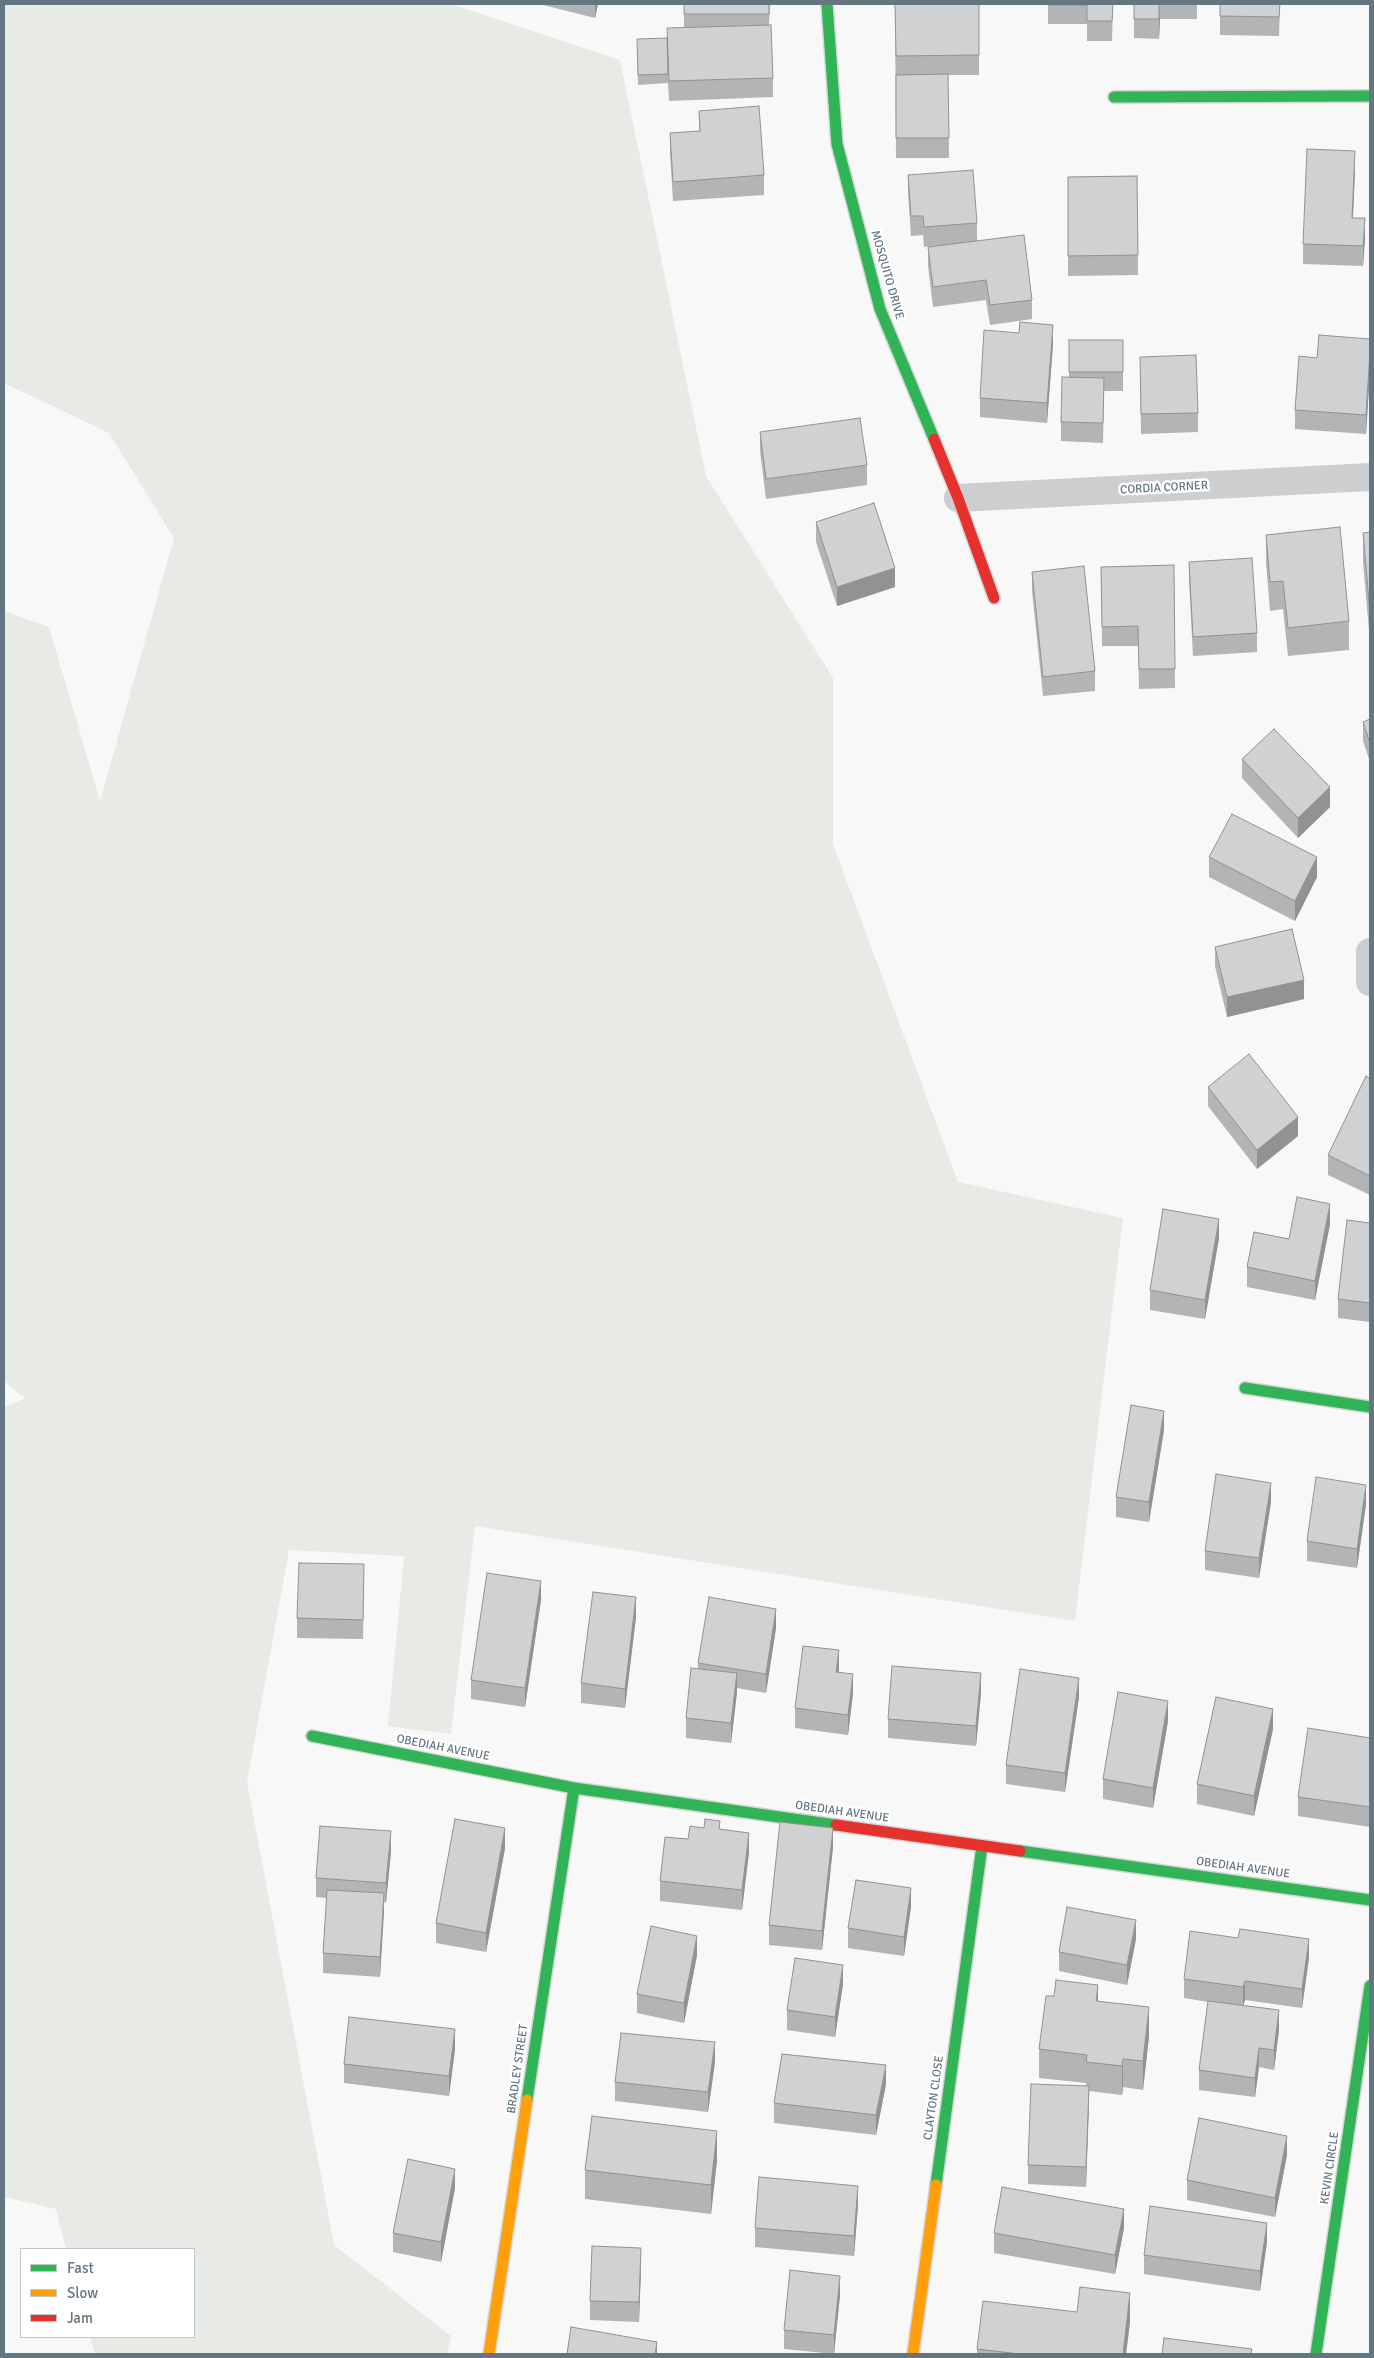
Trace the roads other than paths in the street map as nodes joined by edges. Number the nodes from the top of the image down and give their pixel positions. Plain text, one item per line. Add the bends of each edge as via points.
1 (827, 4) edge
2 (1370, 96) edge
3 (1114, 97) dead end
4 (1370, 477) edge
5 (958, 498) junction
6 (994, 598) dead end
7 (1370, 952) edge
8 (1370, 982) edge
9 (1245, 1388) dead end
10 (1370, 1406) edge
11 (312, 1736) dead end
12 (574, 1788) junction
13 (982, 1846) junction
14 (1370, 1900) edge
15 (1370, 1986) edge
16 (489, 2354) edge
17 (914, 2354) edge
18 (1316, 2354) edge

1 - 5 street, MOSQUITO DRIVE via 837,144 878,300
2 - 3 street
4 - 5 street, CORDIA CORNER
5 - 6 street, MOSQUITO DRIVE
7 - 8 street
9 - 10 street
11 - 12 street, OBEDIAH AVENUE
12 - 13 street, OBEDIAH AVENUE
12 - 16 street, BRADLEY STREET
13 - 14 street, OBEDIAH AVENUE
13 - 17 street, CLAYTON CLOSE
15 - 18 street, KEVIN CIRCLE

